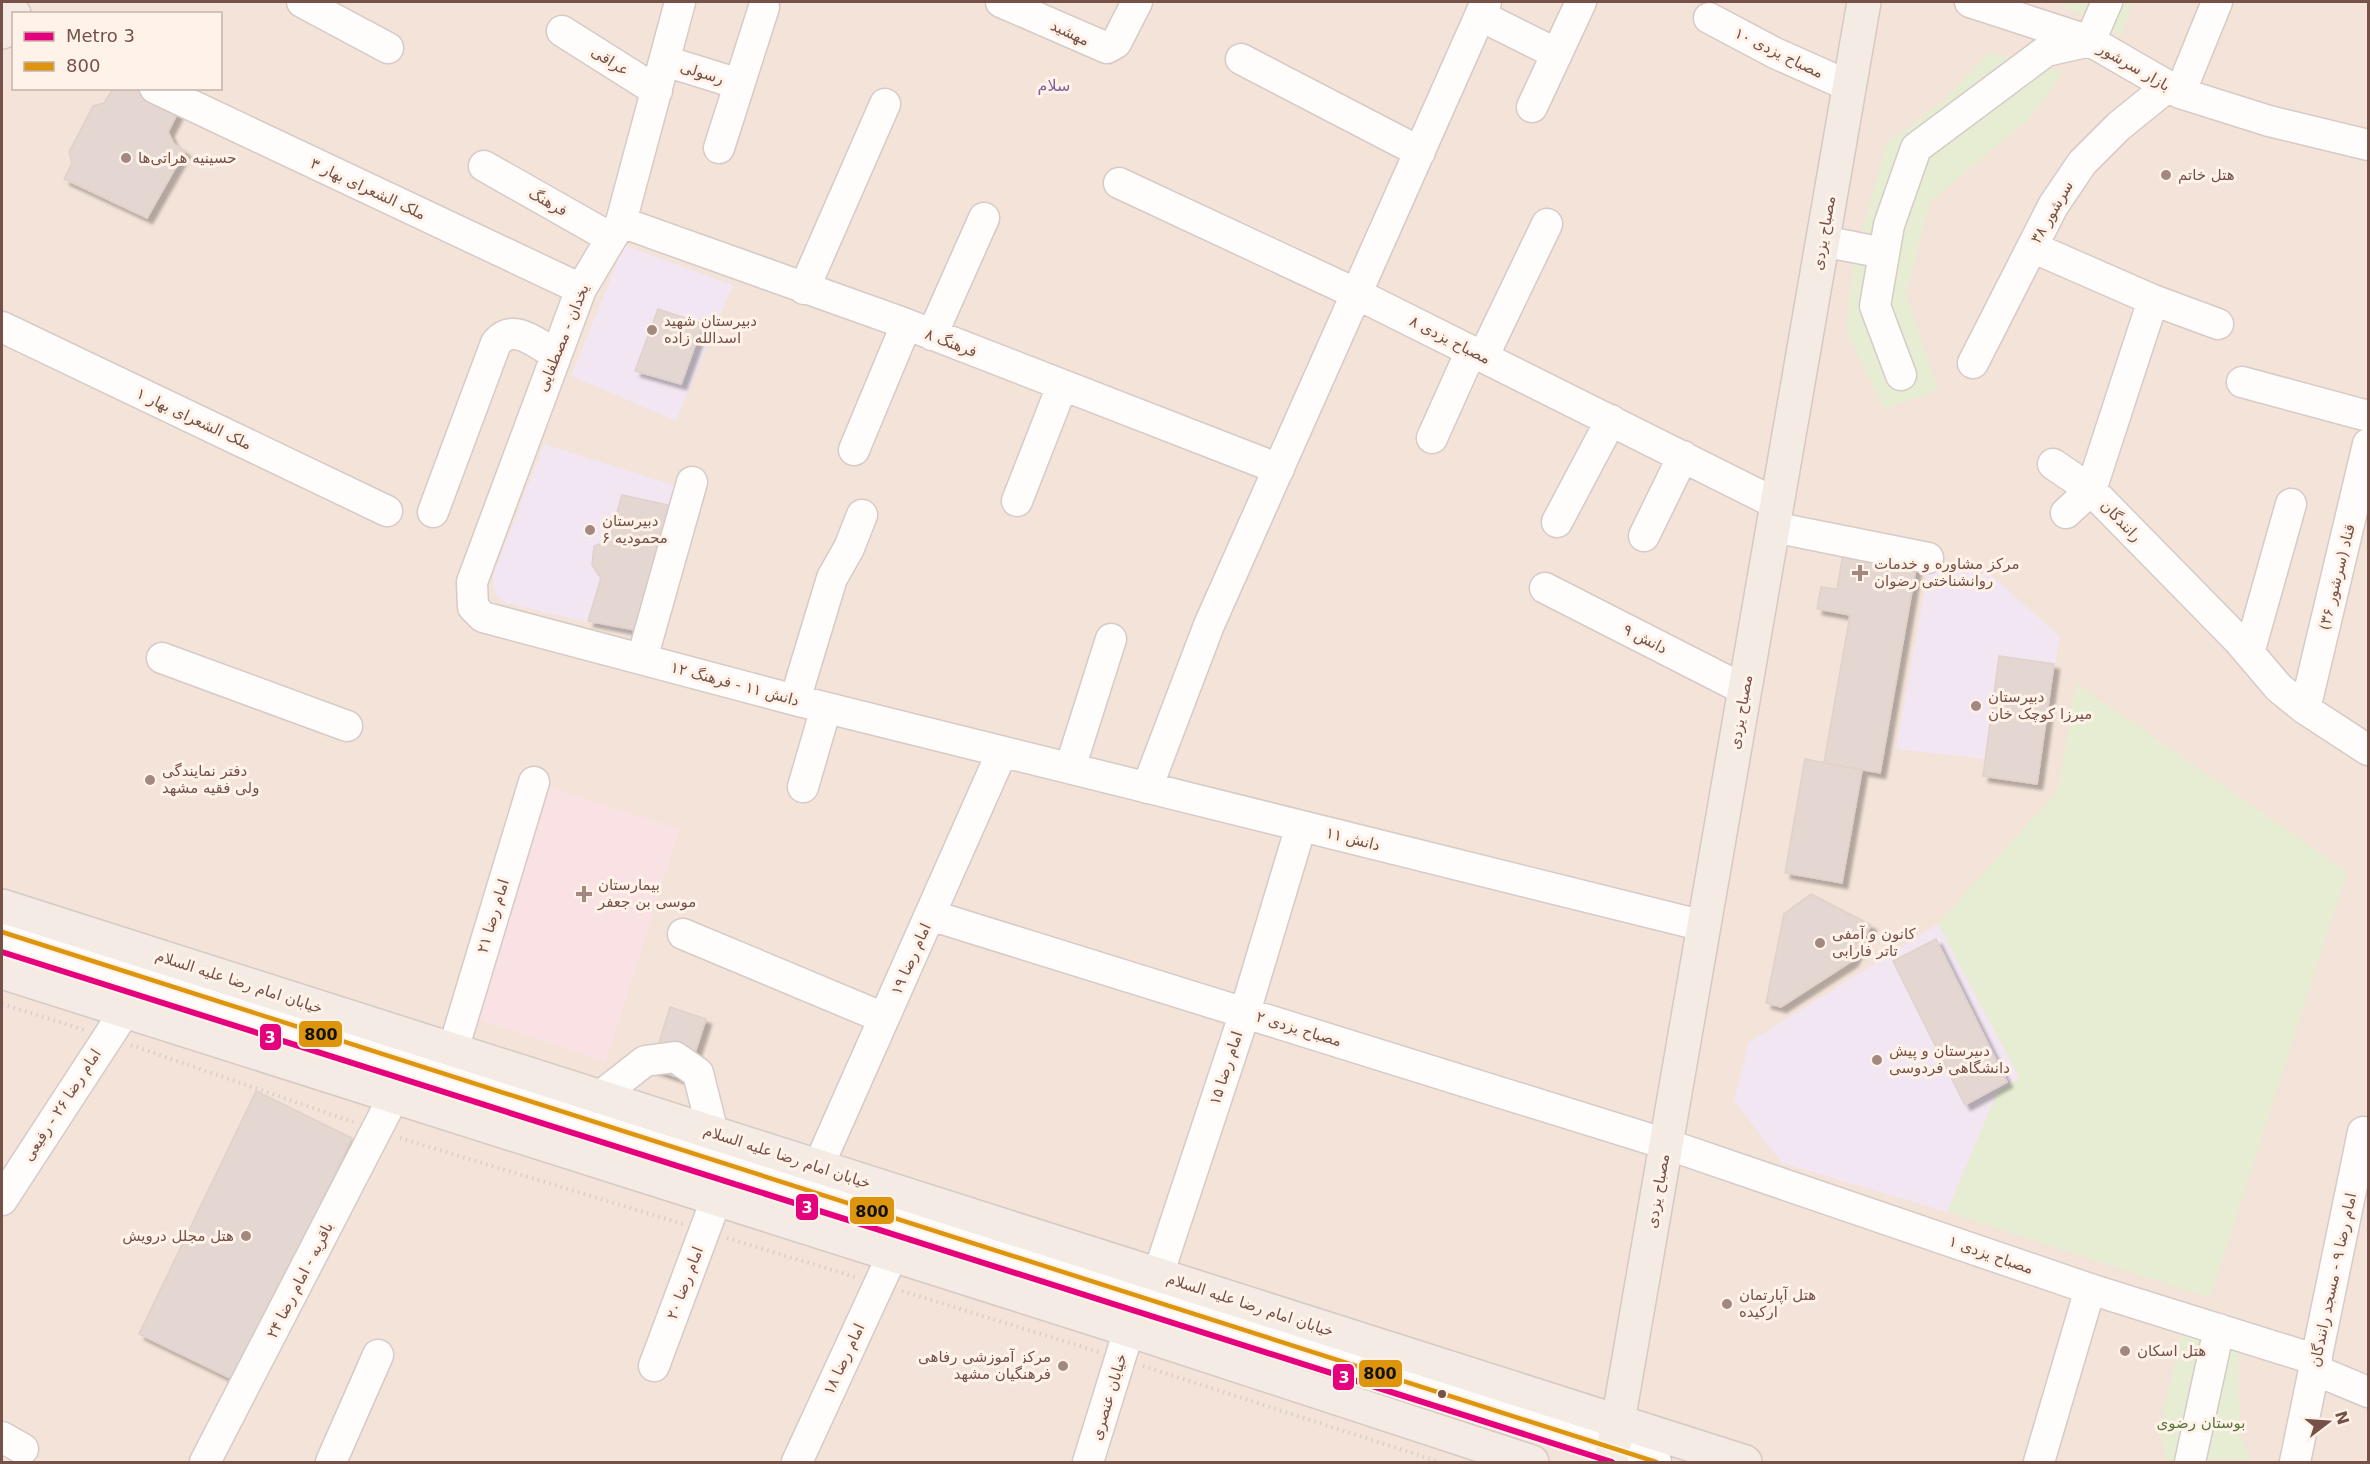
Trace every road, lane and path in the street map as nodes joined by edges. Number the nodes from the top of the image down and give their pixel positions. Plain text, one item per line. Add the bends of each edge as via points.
1 (302, 2) edge
2 (680, 2) edge
3 (1001, 2) edge
4 (1137, 2) edge
5 (1581, 2) edge
6 (1864, 2) edge
7 (1970, 2) edge
8 (2107, 2) edge
9 (2217, 2) edge
10 (1482, 6) edge
11 (764, 7) dead end
12 (1709, 18) dead end
13 (562, 31) dead end
14 (2090, 41) junction
15 (388, 48) dead end
16 (1557, 54) junction
17 (1241, 59) dead end
18 (665, 61) junction
19 (739, 84) junction
20 (1849, 86) junction
21 (159, 90) edge
22 (657, 91) junction
23 (2173, 91) junction
24 (885, 104) dead end
25 (1532, 106) dead end
26 (2368, 146) edge
27 (719, 148) dead end
28 (1420, 152) junction
29 (484, 166) dead end
30 (1119, 183) dead end
31 (984, 218) dead end
32 (1547, 224) dead end
33 (616, 230) junction
34 (1822, 241) junction
35 (2032, 247) junction
36 (1884, 253) junction
37 (581, 289) junction
38 (804, 290) junction
39 (1357, 294) junction
40 (2153, 300) junction
41 (2218, 324) dead end
42 (2, 327) edge
43 (919, 330) junction
44 (556, 354) junction
45 (1477, 354) junction
46 (1973, 363) dead end
47 (1902, 375) dead end
48 (2242, 382) dead end
49 (1062, 386) junction
50 (2368, 416) edge
51 (1611, 420) junction
52 (1432, 438) dead end
53 (2368, 444) edge
54 (854, 450) dead end
55 (1683, 456) junction
56 (2053, 464) dead end
57 (1279, 469) junction
58 (692, 482) dead end
59 (2091, 490) junction
60 (2363, 496) edge
61 (1017, 501) dead end
62 (2291, 504) dead end
63 (387, 511) dead end
64 (433, 512) dead end
65 (2066, 513) dead end
66 (862, 515) dead end
67 (1775, 515) junction
68 (1557, 522) dead end
69 (1644, 536) dead end
70 (1928, 558) dead end
71 (1545, 588) dead end
72 (474, 607) joint
73 (1111, 639) dead end
74 (2249, 653) junction
75 (162, 658) dead end
76 (642, 659) junction
77 (1745, 690) junction
78 (795, 700) junction
79 (826, 708) junction
80 (2305, 709) junction
81 (347, 726) dead end
82 (2368, 750) edge
83 (1002, 752) junction
84 (1070, 768) junction
85 (534, 782) dead end
86 (803, 787) dead end
87 (1147, 788) junction
88 (1301, 826) junction
89 (2, 906) edge
90 (930, 915) junction
91 (1704, 926) junction
92 (2, 932) edge
93 (683, 934) dead end
94 (2, 940) edge
95 (2, 972) edge
96 (124, 1011) junction
97 (1245, 1012) junction
98 (884, 1018) junction
99 (453, 1050) junction
100 (394, 1096) junction
101 (600, 1097) junction
102 (713, 1133) junction
103 (2366, 1134) edge
104 (1666, 1144) junction
105 (818, 1167) junction
106 (2, 1200) edge
107 (717, 1200) junction
108 (892, 1256) junction
109 (1158, 1275) junction
110 (2090, 1289) junction
111 (2219, 1329) junction
112 (1129, 1330) junction
113 (378, 1355) dead end
114 (2316, 1365) junction
115 (654, 1366) dead end
116 (2368, 1392) edge
117 (1615, 1451) edge
118 (216, 1459) edge
119 (331, 1462) edge
120 (797, 1462) edge
121 (1088, 1462) edge
122 (1532, 1462) edge
123 (1656, 1462) edge
124 (1745, 1462) edge
125 (2039, 1462) edge
126 (2190, 1462) edge
127 (2295, 1462) edge

1 - 15 street
2 - 18 street, یخدان - مصطفایی
3 - 4 street, مهشید via 1107,48 1116,43
5 - 16 street
6 - 20 main road, مصباح یزدی
7 - 14 street, بازار سرشور
8 - 14 street
9 - 23 street
10 - 16 street
10 - 28 street
11 - 19 street
12 - 20 street, مصباح یزدی ۱۰
13 - 22 street, عراقی
14 - 23 street, بازار سرشور
14 - 36 street via 2046,51 1916,148 1889,225
16 - 25 street
17 - 28 street
18 - 19 street, رسولی
18 - 22 street, یخدان - مصطفایی
19 - 27 street
20 - 34 main road, مصباح یزدی
21 - 37 street, ملک الشعرای بهار ۳
22 - 33 street, یخدان - مصطفایی
23 - 26 street, بازار سرشور
23 - 35 street, سرشور ۳۸ via 2119,126 2082,163
24 - 38 street
28 - 39 street
29 - 33 street, فرهنگ
30 - 39 street, مصباح یزدی ۸
31 - 43 street
32 - 45 street
33 - 37 street, یخدان - مصطفایی
33 - 38 street, فرهنگ ۸
34 - 36 street
34 - 67 main road, مصباح یزدی
35 - 40 street
35 - 46 street, سرشور ۳۸
36 - 47 street via 1875,306
37 - 44 street, یخدان - مصطفایی
38 - 43 street, فرهنگ ۸
39 - 45 street, مصباح یزدی ۸
39 - 57 street
40 - 41 street
40 - 59 street, رانندگان
42 - 63 street, ملک الشعرای بهار ۱
43 - 49 street, فرهنگ ۸
43 - 54 street
44 - 64 street via 514,332 504,334 496,343
44 - 72 street, یخدان - مصطفایی via 472,582
45 - 51 street, مصباح یزدی ۸
45 - 52 street
48 - 50 street
49 - 57 street, فرهنگ ۸
49 - 61 street
51 - 55 street, مصباح یزدی ۸
51 - 68 street
53 - 60 street, قناد (سرشور ۳۶)
55 - 67 street, مصباح یزدی ۸
55 - 69 street
56 - 59 street
57 - 87 street via 1209,625
58 - 76 street
59 - 65 street
59 - 74 street, رانندگان
60 - 80 street, قناد (سرشور ۳۶)
62 - 74 street
66 - 78 street via 832,578
67 - 70 street, مصباح یزدی ۸
67 - 77 main road, مصباح یزدی
71 - 77 street, دانش ۹
72 - 76 street, دانش ۱۱ - فرهنگ ۱۲ via 483,617
73 - 84 street
74 - 80 street, رانندگان via 2279,688
75 - 81 street
76 - 78 street, دانش ۱۱ - فرهنگ ۱۲
77 - 91 main road, مصباح یزدی
78 - 79 street, دانش ۱۱ - فرهنگ ۱۲
79 - 83 street, دانش ۱۱ - فرهنگ ۱۲
79 - 86 street
80 - 82 street, رانندگان
83 - 84 street, دانش ۱۱
83 - 90 street, امام رضا ۱۹
84 - 87 street, دانش ۱۱
85 - 99 street, امام رضا ۲۱
87 - 88 street, دانش ۱۱
88 - 91 street, دانش ۱۱
88 - 97 street, امام رضا ۱۵
89 - 99 main road, خیابان امام رضا علیه السلام
90 - 97 street, مصباح یزدی ۲
90 - 98 street, امام رضا ۱۹
91 - 104 main road, مصباح یزدی
92 - 117 street
93 - 98 street
94 - 117 street via 1440,1399
95 - 96 main road
96 - 100 main road
96 - 106 street, امام رضا ۲۶ - رفیعی
97 - 104 street, مصباح یزدی ۲
97 - 109 street, امام رضا ۱۵
98 - 105 street, امام رضا ۱۹
99 - 101 main road, خیابان امام رضا علیه السلام
100 - 107 main road
100 - 118 street, باقریه - امام رضا ۲۴
101 - 102 main road, خیابان امام رضا علیه السلام
101 - 102 street via 645,1061 675,1057 698,1073
102 - 105 main road, خیابان امام رضا علیه السلام
103 - 114 street, امام رضا ۹ - مسجد رانندگان
104 - 110 street, مصباح یزدی ۱
104 - 117 main road, مصباح یزدی
105 - 109 main road, خیابان امام رضا علیه السلام
107 - 108 main road
107 - 115 street, امام رضا ۲۰
108 - 112 main road
108 - 120 street, امام رضا ۱۸
109 - 117 main road, خیابان امام رضا علیه السلام
110 - 111 street, مصباح یزدی ۱
110 - 125 street
111 - 114 street, مصباح یزدی ۱
111 - 126 street
112 - 121 street, خیابان عنصری
112 - 122 main road
113 - 119 street
114 - 116 street, مصباح یزدی ۱
114 - 127 street, امام رضا ۹ - مسجد رانندگان
117 - 123 street
117 - 124 main road, خیابان امام رضا علیه السلام

